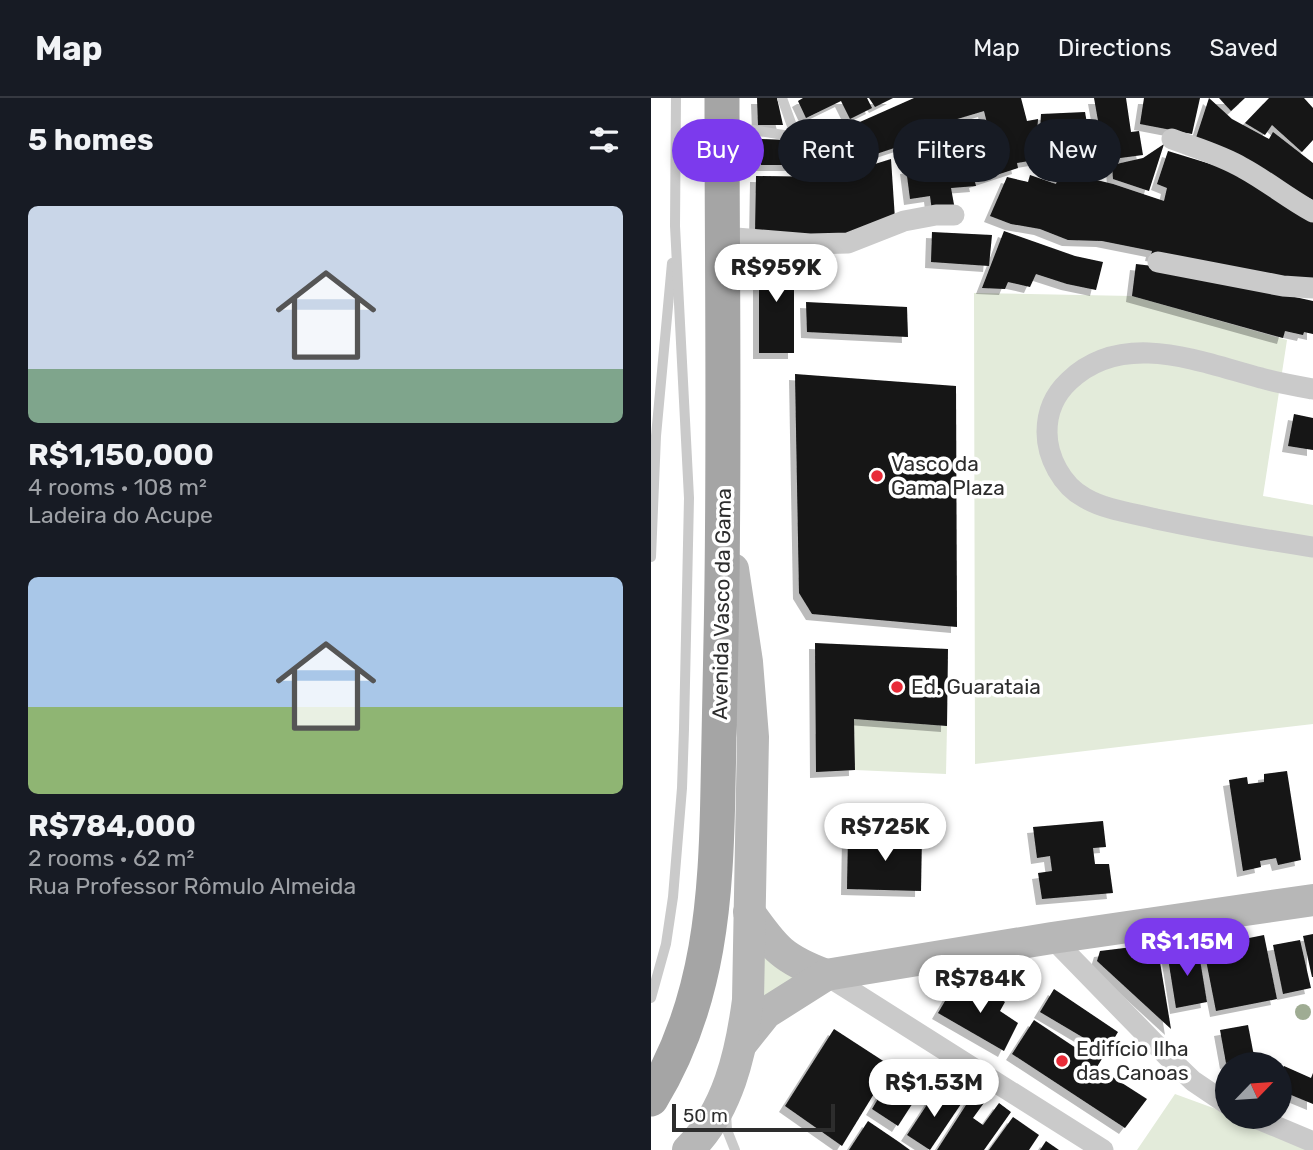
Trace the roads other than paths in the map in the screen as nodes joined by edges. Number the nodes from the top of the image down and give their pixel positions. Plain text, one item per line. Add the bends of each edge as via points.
1 (675, 98) edge
2 (782, 98) edge
3 (722, 112) edge
4 (1172, 139) dead end
5 (1313, 212) edge
6 (954, 215) dead end
7 (675, 226) junction
8 (724, 237) junction
9 (1159, 262) dead end
10 (1313, 288) edge
11 (1313, 389) edge
12 (724, 503) junction
13 (1313, 548) edge
14 (651, 557) edge
15 (1313, 900) edge
16 (750, 912) junction
17 (1052, 937) junction
18 (826, 975) junction
19 (651, 998) edge
20 (742, 1043) junction
21 (725, 1095) junction
22 (1215, 1096) edge
23 (651, 1099) edge
24 (1282, 1129) edge
25 (1313, 1142) edge
26 (688, 1150) edge
27 (735, 1150) edge
28 (1103, 1150) edge

1 - 7 lane
2 - 3 lane via 796,137
3 - 8 main road, Avenida Vasco da Gama
4 - 5 street via 1220,156
6 - 8 street via 904,221 848,243
7 - 14 lane via 655,448
7 - 19 lane via 689,498 682,788 666,944
8 - 12 main road, Avenida Vasco da Gama
9 - 10 street
11 - 13 street via 1181,355 1145,352 1082,369 1059,391 1047,417 1047,447 1061,478 1083,498 1217,532
12 - 16 street via 753,737
12 - 23 main road, Avenida Vasco da Gama via 717,854 708,943 685,1030
15 - 17 street
16 - 18 street via 781,954
16 - 20 street
17 - 18 street
17 - 22 street via 1168,1058
18 - 20 street via 766,1013
18 - 28 street
20 - 21 street
21 - 26 street
21 - 27 lane via 727,1130
24 - 25 street

